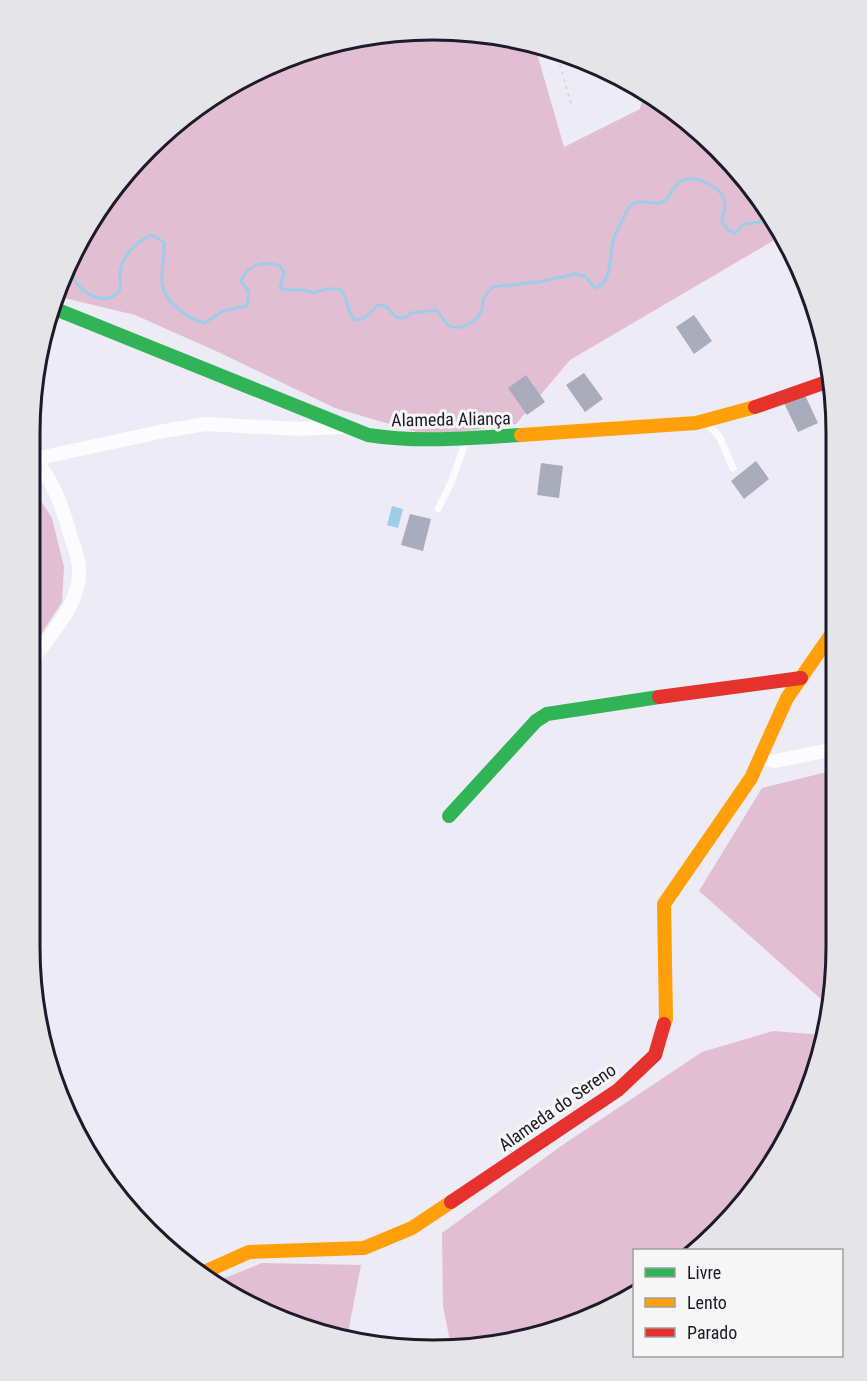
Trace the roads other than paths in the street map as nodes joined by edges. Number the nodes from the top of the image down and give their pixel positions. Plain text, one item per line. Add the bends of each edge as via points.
1 (60, 311) edge
2 (823, 383) edge
3 (704, 422) junction
4 (348, 427) junction
5 (467, 439) junction
6 (40, 458) edge
7 (40, 468) edge
8 (733, 468) dead end
9 (438, 509) dead end
10 (826, 641) edge
11 (40, 649) edge
12 (801, 678) junction
13 (826, 751) edge
14 (760, 758) junction
15 (449, 816) dead end
16 (209, 1270) edge

1 - 4 street, Alameda Aliança
2 - 3 street, Alameda Aliança
3 - 5 street, Alameda Aliança
3 - 8 lane via 719,436
4 - 5 street, Alameda Aliança via 392,439
4 - 6 street via 300,429 205,424
5 - 9 lane
7 - 11 street via 62,506 79,568 71,604
10 - 12 street, Alameda do Sereno
12 - 14 street, Alameda do Sereno via 787,698
12 - 15 street via 547,714 536,721
13 - 14 street via 775,761
14 - 16 street, Alameda do Sereno via 751,778 664,904 666,1019 655,1055 618,1090 412,1228 364,1248 249,1252

